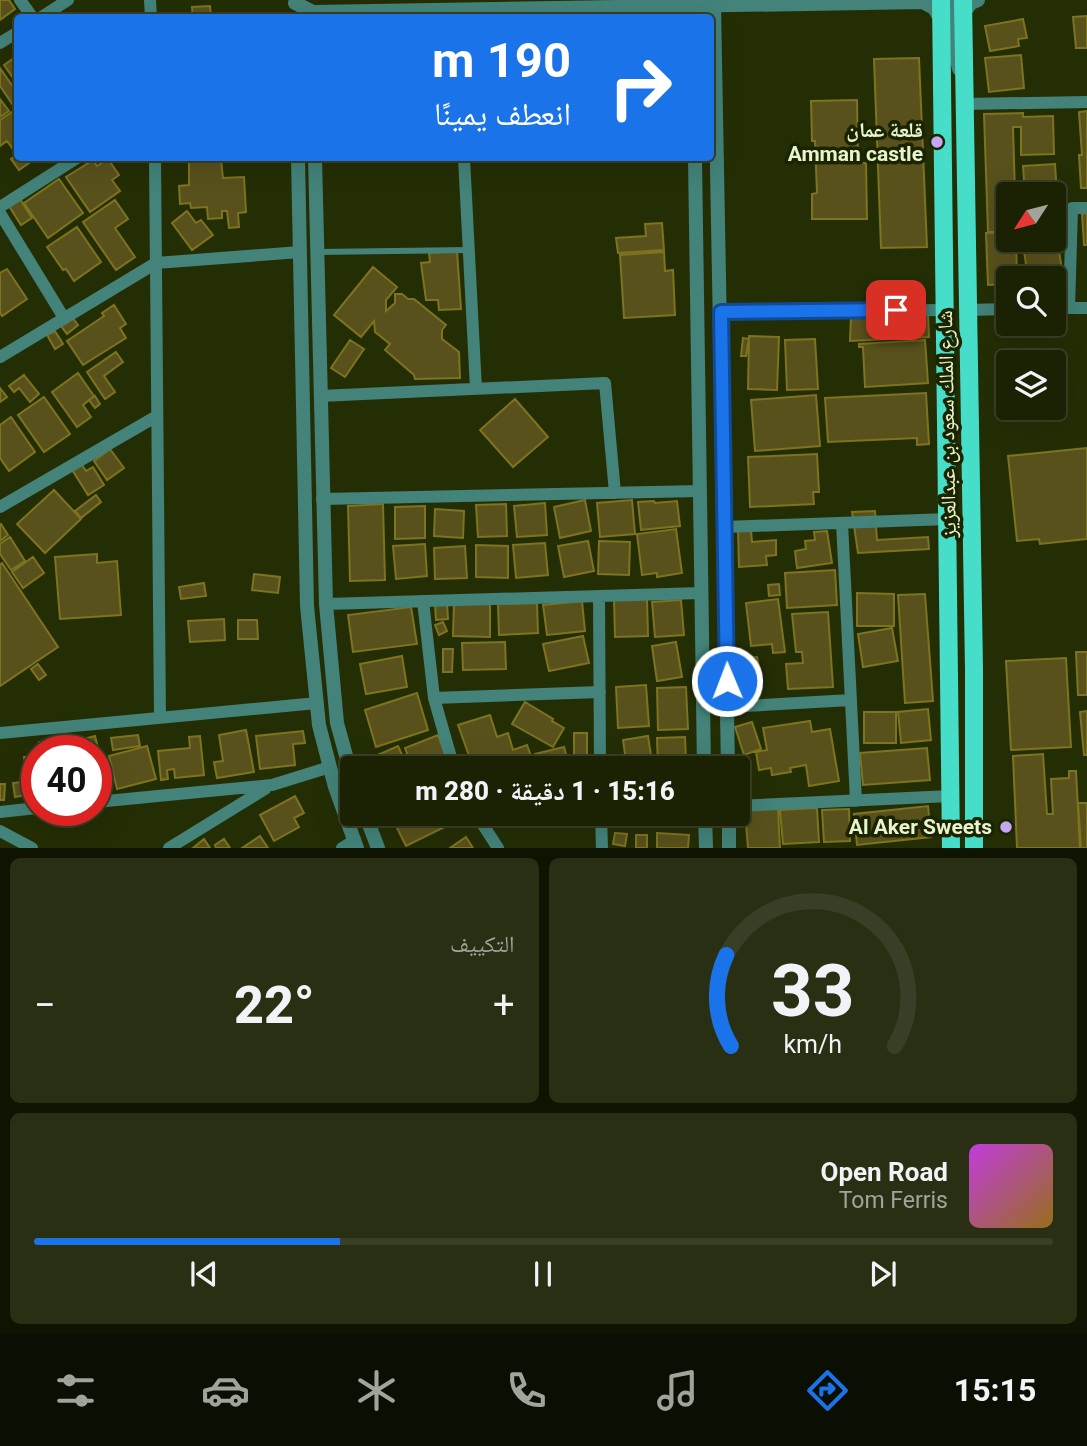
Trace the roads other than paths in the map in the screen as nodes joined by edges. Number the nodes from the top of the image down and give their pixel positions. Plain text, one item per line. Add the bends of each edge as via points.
1 (68, 0) edge
2 (941, 0) edge
3 (978, 0) edge
4 (712, 3) edge
5 (296, 5) edge
6 (960, 5) edge
7 (694, 8) edge
8 (312, 10) edge
9 (46, 14) edge
10 (941, 20) junction
11 (714, 72) edge
12 (1087, 102) edge
13 (964, 104) junction
14 (72, 161) edge
15 (155, 161) edge
16 (298, 161) edge
17 (315, 161) edge
18 (464, 161) edge
19 (695, 161) edge
20 (0, 207) edge
21 (1087, 208) edge
22 (0, 213) edge
23 (469, 250) junction
24 (300, 252) junction
25 (317, 252) junction
26 (156, 263) junction
27 (1069, 308) joint
28 (1087, 308) edge
29 (996, 309) edge
30 (946, 310) junction
31 (967, 310) junction
32 (721, 312) junction
33 (64, 318) junction
34 (0, 357) edge
35 (476, 389) junction
36 (320, 396) junction
37 (157, 416) junction
38 (700, 492) junction
39 (615, 493) junction
40 (322, 499) junction
41 (0, 507) edge
42 (948, 519) junction
43 (842, 523) junction
44 (725, 527) junction
45 (948, 556) junction
46 (701, 593) junction
47 (599, 596) junction
48 (423, 601) junction
49 (326, 604) junction
50 (974, 669) junction
51 (600, 692) junction
52 (434, 698) junction
53 (851, 700) junction
54 (317, 703) junction
55 (727, 707) junction
56 (160, 718) junction
57 (0, 733) edge
58 (346, 756) edge
59 (451, 756) edge
60 (600, 756) edge
61 (704, 756) edge
62 (728, 756) edge
63 (330, 767) junction
64 (272, 785) junction
65 (951, 796) junction
66 (112, 800) edge
67 (856, 801) junction
68 (750, 805) edge
69 (21, 810) edge
70 (0, 812) edge
71 (370, 826) edge
72 (484, 826) edge
73 (601, 826) edge
74 (705, 826) edge
75 (729, 826) edge
76 (0, 831) edge
77 (351, 845) edge
78 (32, 848) edge
79 (169, 848) edge
80 (378, 848) edge
81 (498, 848) edge
82 (602, 848) edge
83 (706, 848) edge
84 (729, 848) edge
85 (951, 848) edge
86 (974, 848) edge

1 - 9 street
2 - 10 main road, شارع الملك سعود بن عبدالعزيز
3 - 6 street
4 - 7 street
4 - 10 street via 923,2 934,8
5 - 8 street
6 - 13 main road, شارع الملك سعود بن عبدالعزيز
7 - 8 street
10 - 30 main road, شارع الملك سعود بن عبدالعزيز
11 - 32 street
12 - 13 street
13 - 31 main road, شارع الملك سعود بن عبدالعزيز
14 - 20 street
15 - 26 street
16 - 24 street
17 - 25 street
18 - 23 street
19 - 38 street
21 - 27 street via 1072,208
22 - 33 street
23 - 25 lane
23 - 35 street
24 - 26 street
24 - 54 street via 307,606
25 - 36 street
26 - 33 street
26 - 37 street
27 - 28 street
29 - 31 street
30 - 32 street
30 - 42 main road, شارع الملك سعود بن عبدالعزيز
31 - 50 main road, شارع الملك سعود بن عبدالعزيز
32 - 44 street
33 - 34 street
35 - 36 street
35 - 39 street via 605,383
36 - 40 street
37 - 41 street
37 - 56 street
38 - 39 street
38 - 46 street
39 - 40 street
40 - 49 street
42 - 43 street
42 - 45 main road, شارع الملك سعود بن عبدالعزيز
43 - 44 street
43 - 53 street
44 - 55 street
45 - 50 main road via 957,599 959,669 965,678
45 - 65 main road, شارع الملك سعود بن عبدالعزيز
46 - 47 street
46 - 61 street
47 - 48 street
47 - 51 street
48 - 49 street
48 - 52 street
49 - 58 street via 337,723
50 - 86 main road, شارع الملك سعود بن عبدالعزيز
51 - 52 street
51 - 60 street
52 - 59 street
53 - 55 street
53 - 67 street
54 - 56 street
54 - 63 street
55 - 62 street
56 - 57 street
63 - 64 street
63 - 77 street
64 - 66 street
64 - 79 street
65 - 67 street
65 - 85 main road, شارع الملك سعود بن عبدالعزيز
67 - 68 street
69 - 70 street
71 - 80 street
72 - 81 street
73 - 82 street
74 - 83 street
75 - 84 street
76 - 78 street

